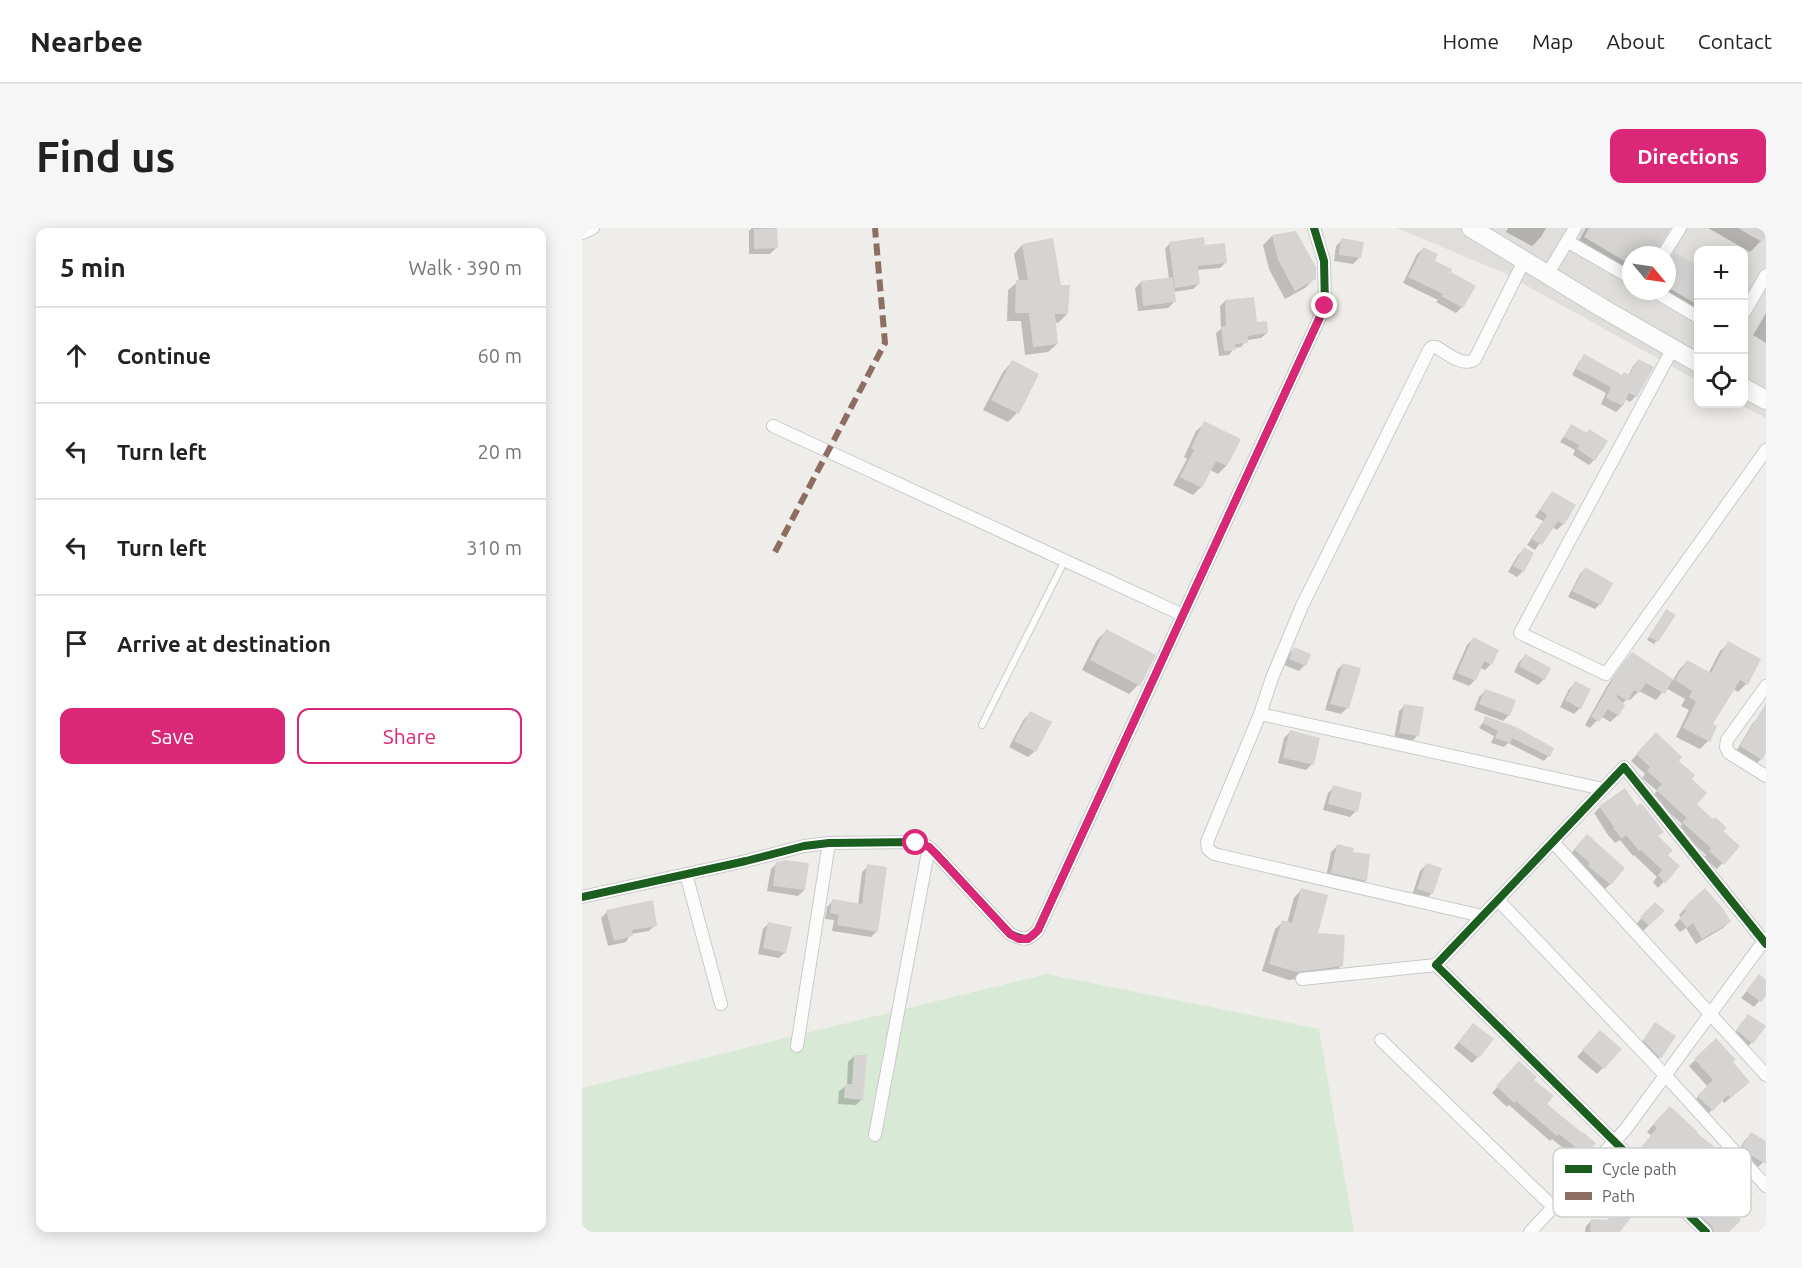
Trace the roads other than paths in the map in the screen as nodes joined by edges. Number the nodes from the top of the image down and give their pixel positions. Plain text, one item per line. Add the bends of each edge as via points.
1 (592, 228) edge
2 (1314, 228) edge
3 (1471, 228) edge
4 (1575, 228) edge
5 (1680, 228) edge
6 (582, 233) edge
7 (1567, 241) junction
8 (1669, 246) edge
9 (1524, 261) junction
10 (1622, 273) edge
11 (1547, 275) junction
12 (1766, 275) edge
13 (1669, 300) edge
14 (1748, 305) edge
15 (1694, 315) edge
16 (1673, 348) junction
17 (1694, 361) edge
18 (1748, 391) edge
19 (1766, 400) edge
20 (773, 426) dead end
21 (1766, 450) edge
22 (1065, 560) junction
23 (1183, 615) junction
24 (1766, 686) edge
25 (1260, 714) junction
26 (982, 725) dead end
27 (1766, 776) edge
28 (1603, 789) junction
29 (1552, 842) junction
30 (829, 843) junction
31 (929, 847) junction
32 (686, 874) junction
33 (582, 897) edge
34 (1498, 900) junction
35 (1482, 916) junction
36 (1765, 941) edge
37 (1436, 965) junction
38 (1302, 979) dead end
39 (721, 1004) dead end
40 (1710, 1013) junction
41 (1381, 1040) dead end
42 (797, 1046) dead end
43 (1665, 1075) junction
44 (1766, 1075) edge
45 (875, 1135) dead end
46 (1614, 1141) junction
47 (1608, 1148) edge
48 (1621, 1148) edge
49 (1731, 1148) edge
50 (1751, 1170) edge
51 (1766, 1186) edge
52 (1553, 1207) joint
53 (1691, 1217) edge
54 (1530, 1232) edge
55 (1706, 1232) edge

1 - 6 street
2 - 23 street via 1324,261 1325,306
3 - 9 main road
4 - 7 street
5 - 8 street
7 - 10 street
7 - 11 street
9 - 11 main road
9 - 25 street via 1475,359 1464,363 1436,347 1429,350 1302,606
11 - 16 main road
12 - 14 street
13 - 15 street
16 - 17 main road
16 - 21 street via 1520,633 1606,674
18 - 19 main road
20 - 22 street
22 - 23 street
22 - 26 lane
23 - 31 street via 1034,935 1019,939 1010,934
24 - 27 street via 1727,740 1726,747 1729,753
25 - 28 street
25 - 35 street via 1210,832 1208,849 1215,854
28 - 29 street
28 - 36 street via 1624,767
29 - 34 street
29 - 40 street
30 - 31 street via 916,843
30 - 32 street
30 - 42 street
31 - 45 street
32 - 33 street
32 - 39 street
34 - 35 street
34 - 43 street
35 - 37 street
36 - 40 street
37 - 38 street
37 - 46 street
40 - 43 street
40 - 44 street
41 - 52 street
43 - 46 street
43 - 49 street
46 - 47 street
46 - 48 street
50 - 51 street
52 - 54 street
53 - 55 street

